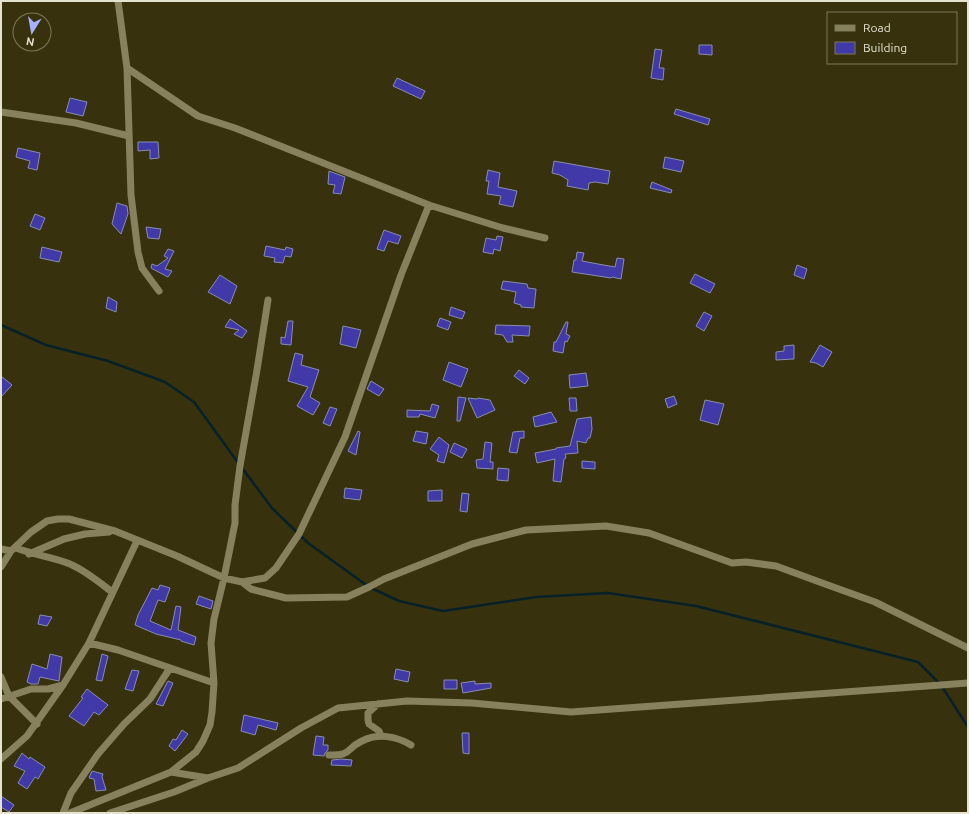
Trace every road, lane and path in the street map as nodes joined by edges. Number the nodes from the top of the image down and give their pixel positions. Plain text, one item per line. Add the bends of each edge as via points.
1 (118, 1) edge
2 (127, 68) junction
3 (1, 112) edge
4 (129, 136) junction
5 (429, 205) junction
6 (545, 238) dead end
7 (159, 291) dead end
8 (268, 300) dead end
9 (115, 531) junction
10 (137, 541) junction
11 (1, 549) edge
12 (14, 550) junction
13 (29, 554) junction
14 (1, 567) edge
15 (224, 578) junction
16 (242, 582) junction
17 (112, 592) junction
18 (89, 643) junction
19 (968, 648) edge
20 (170, 668) junction
21 (1, 677) edge
22 (214, 683) junction
23 (968, 683) edge
24 (63, 685) junction
25 (9, 696) junction
26 (1, 699) edge
27 (378, 704) junction
28 (37, 724) junction
29 (381, 736) junction
30 (410, 745) dead end
31 (328, 755) dead end
32 (1, 759) edge
33 (171, 772) junction
34 (208, 778) junction
35 (63, 813) edge
36 (70, 813) edge
37 (110, 813) edge

1 - 2 street
2 - 4 street
2 - 5 street via 198,116 235,128
3 - 4 street via 76,123
4 - 7 street via 131,195 138,252 142,268
5 - 6 street
5 - 16 street via 401,274 344,437 299,534 276,568 265,578
8 - 15 street
9 - 10 street
9 - 12 street via 69,519 58,519 47,522 32,532
9 - 13 street via 64,539
10 - 15 street
10 - 17 street
11 - 12 street
12 - 13 street
12 - 14 street
13 - 17 street via 71,565
15 - 16 street
15 - 22 street via 211,643
16 - 19 street via 251,589 286,598 347,597 384,579 472,544 526,530 606,526 649,533 732,563 776,566 875,602
17 - 18 street
18 - 20 street
18 - 24 street
20 - 22 street
20 - 35 street via 150,699 98,754 71,793
21 - 25 street
22 - 33 street via 211,718 203,741 196,752
23 - 27 street via 571,712 472,703 407,701
24 - 25 street via 48,689 31,689
24 - 28 street
25 - 26 street
25 - 28 street
27 - 29 street via 368,713 368,720
27 - 34 street via 338,708 238,768
28 - 32 street
29 - 30 street via 405,741
29 - 31 street via 362,741 340,756
33 - 34 street
33 - 36 street
34 - 37 street

